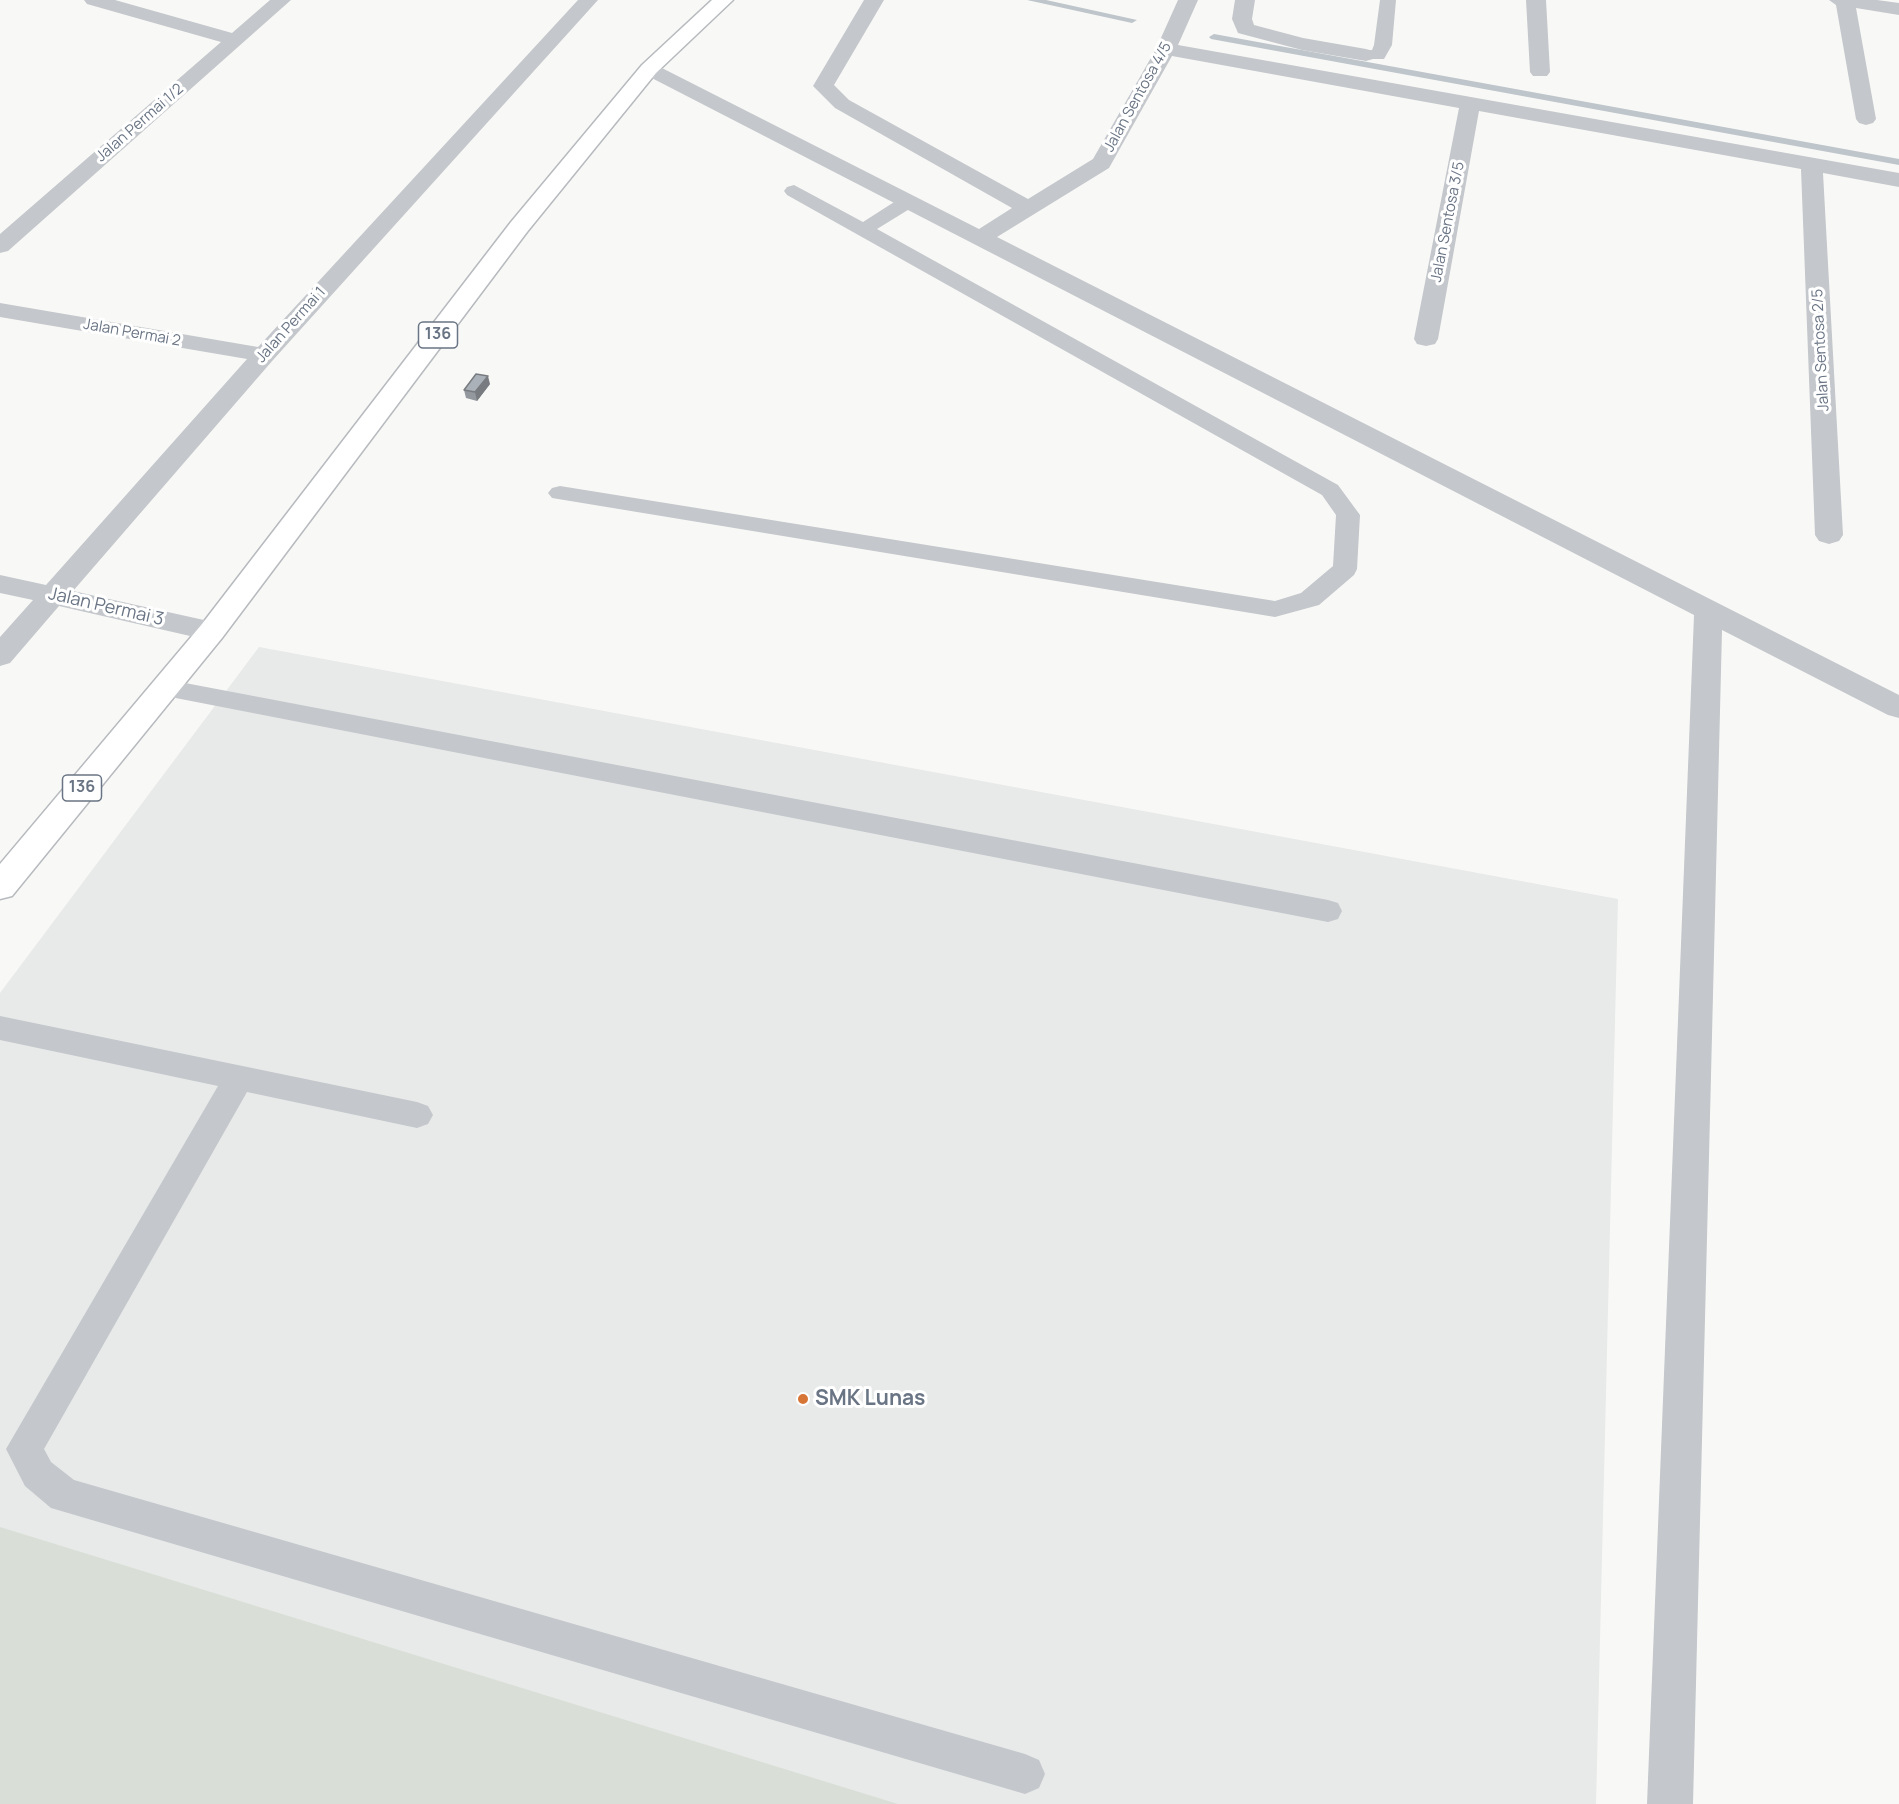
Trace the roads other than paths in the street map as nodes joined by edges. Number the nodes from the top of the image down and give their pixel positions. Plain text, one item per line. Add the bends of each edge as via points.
1 (94, 0) edge
2 (281, 0) edge
3 (588, 0) edge
4 (723, 0) edge
5 (874, 0) edge
6 (1188, 0) edge
7 (1245, 0) edge
8 (1388, 0) edge
9 (1536, 0) edge
10 (1842, 1) edge
11 (1899, 9) edge
12 (683, 10) dead end
13 (236, 40) junction
14 (1166, 49) junction
15 (1366, 55) joint
16 (650, 69) junction
17 (1540, 72) dead end
18 (1470, 105) junction
19 (1866, 119) dead end
20 (1812, 164) junction
21 (1899, 180) edge
22 (794, 191) dead end
23 (909, 201) junction
24 (1028, 208) junction
25 (863, 230) junction
26 (980, 238) junction
27 (0, 246) edge
28 (0, 310) edge
29 (1426, 339) dead end
30 (264, 355) junction
31 (560, 493) dead end
32 (1829, 535) dead end
33 (0, 584) edge
34 (55, 595) junction
35 (1708, 610) junction
36 (212, 631) junction
37 (6, 641) edge
38 (165, 688) junction
39 (1899, 708) edge
40 (0, 887) edge
41 (1328, 911) dead end
42 (0, 1028) edge
43 (240, 1077) junction
44 (417, 1115) dead end
45 (1025, 1774) dead end
46 (1678, 1802) edge

1 - 13 street
2 - 13 street, Jalan Permai 1/2
3 - 30 street, Jalan Permai 1
4 - 16 main road, 136
5 - 24 street via 823,86 842,104
6 - 14 street, Jalan Sentosa 4/5
7 - 15 street via 1245,29
8 - 15 lane via 1383,45 1378,55
9 - 17 street
10 - 11 street
10 - 19 street
12 - 16 main road, 136
13 - 27 street, Jalan Permai 1/2
14 - 18 street
14 - 24 street, Jalan Sentosa 4/5 via 1101,163
16 - 23 street
16 - 36 main road, 136 via 519,227
18 - 20 street
18 - 29 street, Jalan Sentosa 3/5
20 - 21 street
20 - 32 street, Jalan Sentosa 2/5
22 - 25 lane
23 - 25 lane
23 - 26 street
24 - 26 street, Jalan Sentosa 4/5
25 - 31 lane via 1330,490 1348,515 1345,569 1310,599 1275,609
26 - 35 street
28 - 30 street, Jalan Permai 2
30 - 34 street, Jalan Permai 1
33 - 34 street, Jalan Permai 3
34 - 36 street, Jalan Permai 3
34 - 37 street, Jalan Permai 1
35 - 39 street
35 - 46 street
36 - 38 main road, 136
38 - 40 main road, 136
38 - 41 lane
42 - 43 lane
43 - 44 lane
43 - 45 lane via 24,1449 38,1474 64,1495

